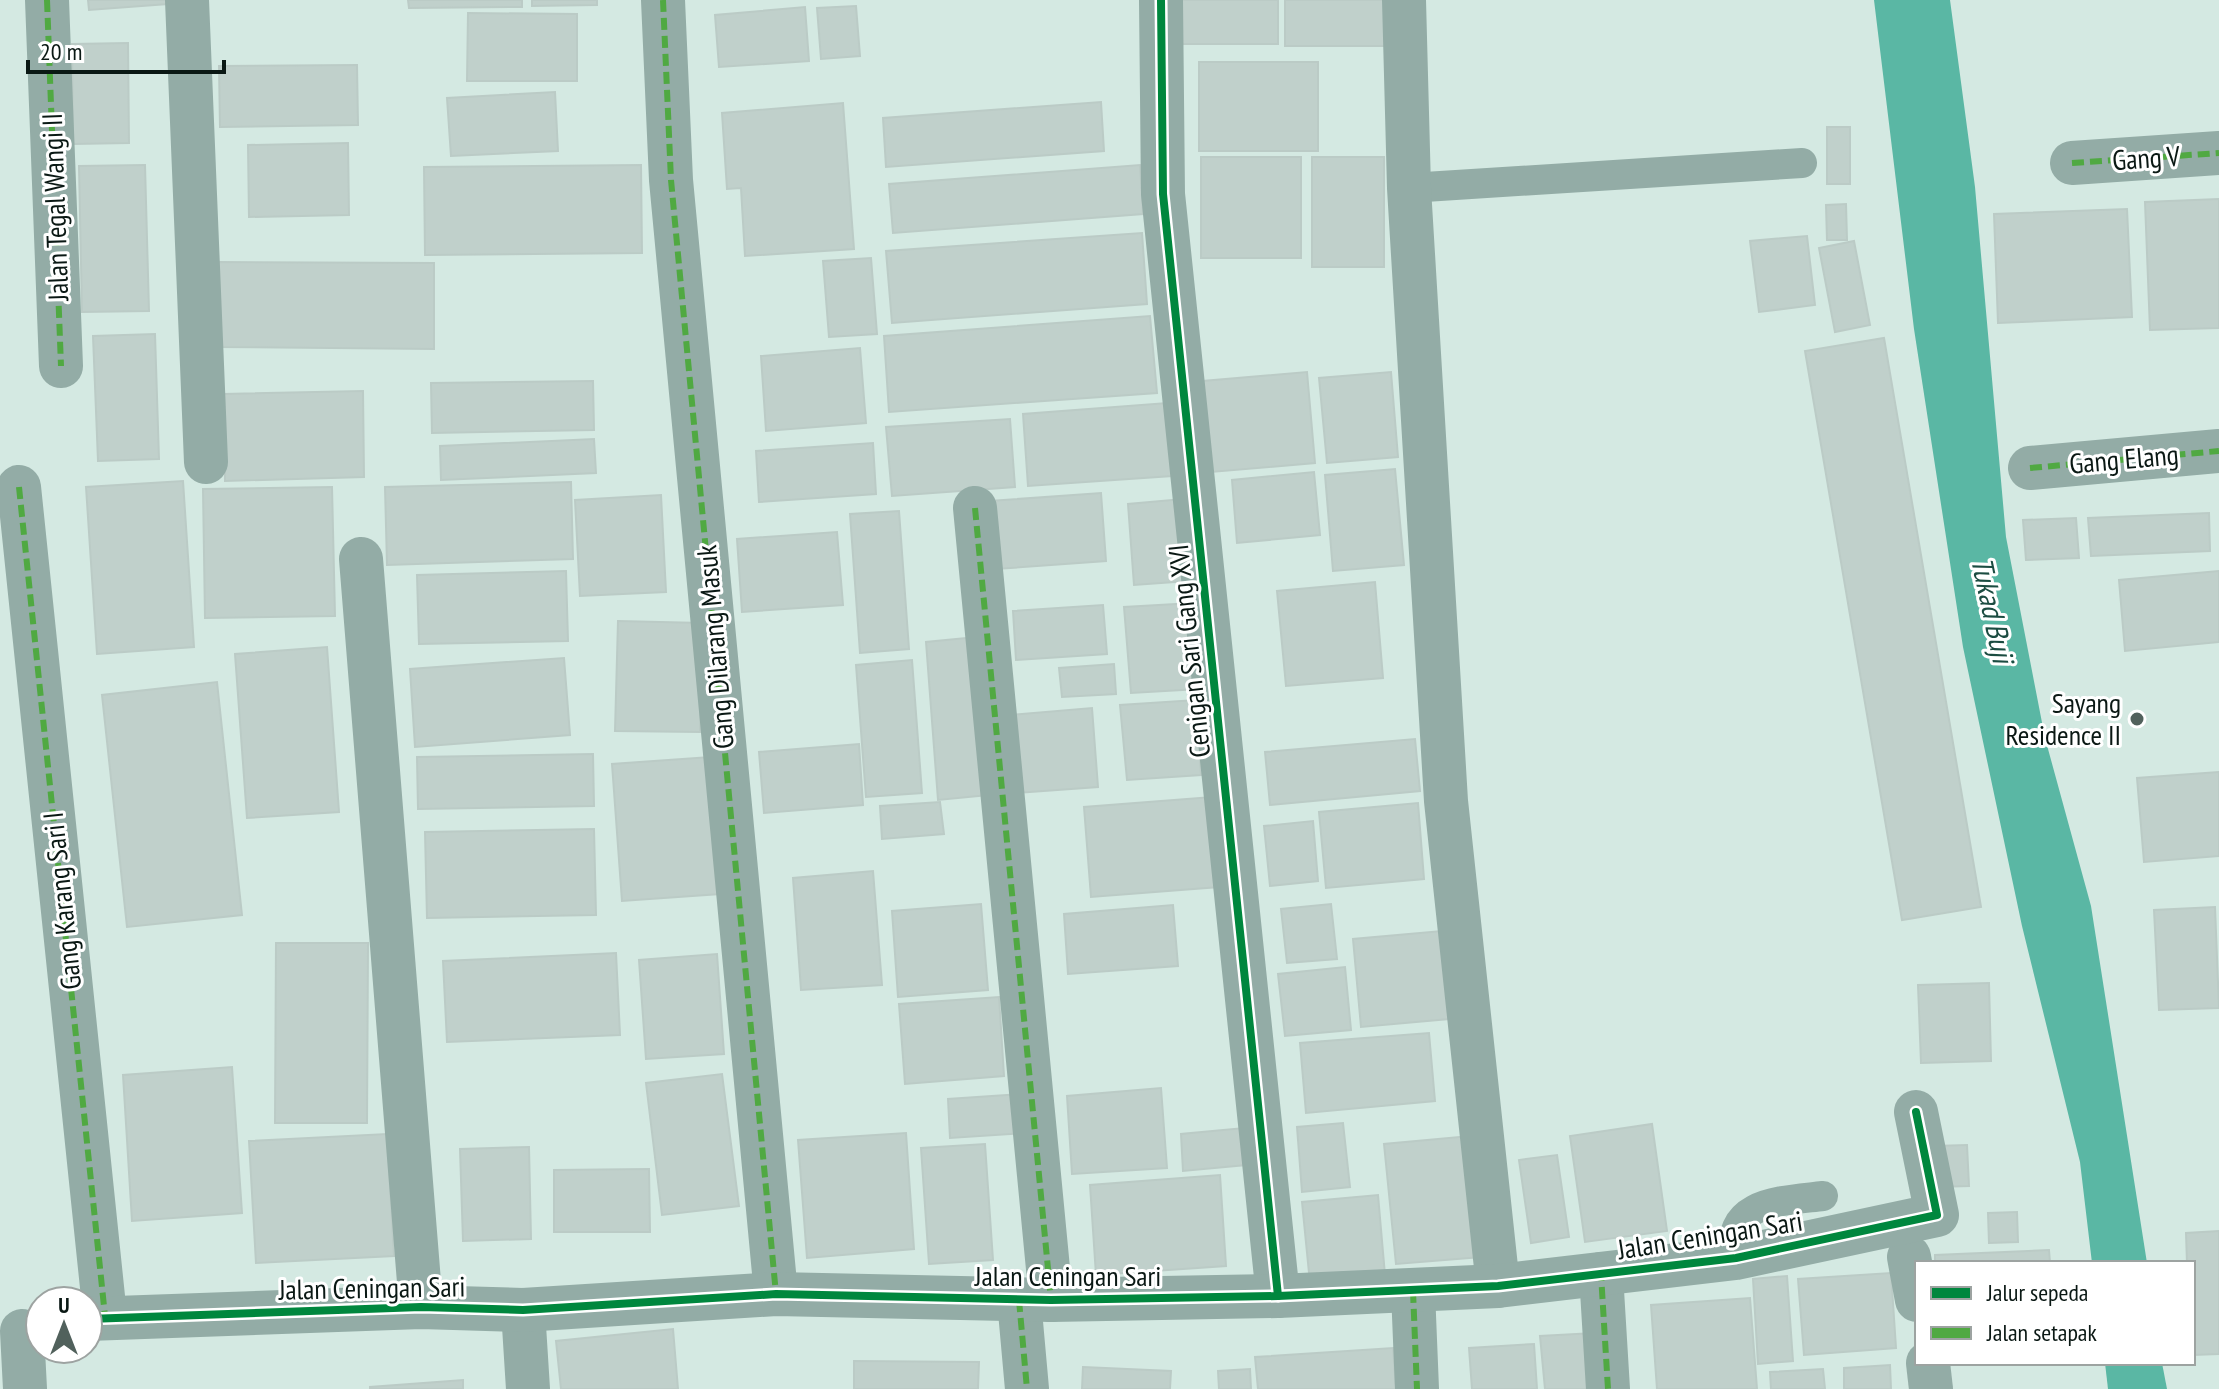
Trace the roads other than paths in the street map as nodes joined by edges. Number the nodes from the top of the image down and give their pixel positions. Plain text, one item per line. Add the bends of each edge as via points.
1 (47, 0) edge
2 (187, 0) edge
3 (663, 0) edge
4 (1161, 0) edge
5 (1404, 0) edge
6 (2219, 153) edge
7 (1802, 163) dead end
8 (2072, 163) dead end
9 (1409, 188) junction
10 (61, 366) dead end
11 (2219, 451) edge
12 (206, 462) dead end
13 (2030, 468) dead end
14 (19, 487) dead end
15 (975, 508) dead end
16 (361, 559) dead end
17 (1916, 1112) dead end
18 (1823, 1196) dead end
19 (1909, 1257) dead end
20 (1736, 1258) junction
21 (1601, 1274) junction
22 (94, 1285) edge
23 (1498, 1286) junction
24 (1915, 1289) edge
25 (1413, 1291) junction
26 (776, 1294) junction
27 (1278, 1296) junction
28 (1035, 1300) junction
29 (421, 1307) junction
30 (523, 1310) junction
31 (104, 1317) edge
32 (21, 1334) edge
33 (1928, 1365) edge
34 (25, 1389) edge
35 (528, 1389) edge
36 (1027, 1389) edge
37 (1417, 1389) edge
38 (1608, 1389) edge
39 (1931, 1389) edge

1 - 10 street, Jalan Tegal Wangi II
2 - 12 street
3 - 26 street, Gang Dilarang Masuk via 671,180
4 - 27 street, Cenigan Sari Gang XVI via 1163,194
5 - 9 street
6 - 8 street, Gang V
7 - 9 lane
9 - 23 street via 1446,801
11 - 13 street, Gang Elang
14 - 22 street, Gang Karang Sari I
15 - 28 street
16 - 29 street
17 - 20 street, Jalan Ceningan Sari via 1937,1215
18 - 20 lane via 1770,1202 1747,1215 1735,1225
19 - 24 street
20 - 21 street, Jalan Ceningan Sari
21 - 23 street, Jalan Ceningan Sari
21 - 38 street
23 - 25 street, Jalan Ceningan Sari
25 - 27 street, Jalan Ceningan Sari
25 - 37 street
26 - 28 street, Jalan Ceningan Sari
26 - 30 street, Jalan Ceningan Sari
27 - 28 street, Jalan Ceningan Sari
28 - 36 street
29 - 30 street, Jalan Ceningan Sari
29 - 31 street, Jalan Ceningan Sari
30 - 35 street
32 - 34 street
33 - 39 street

